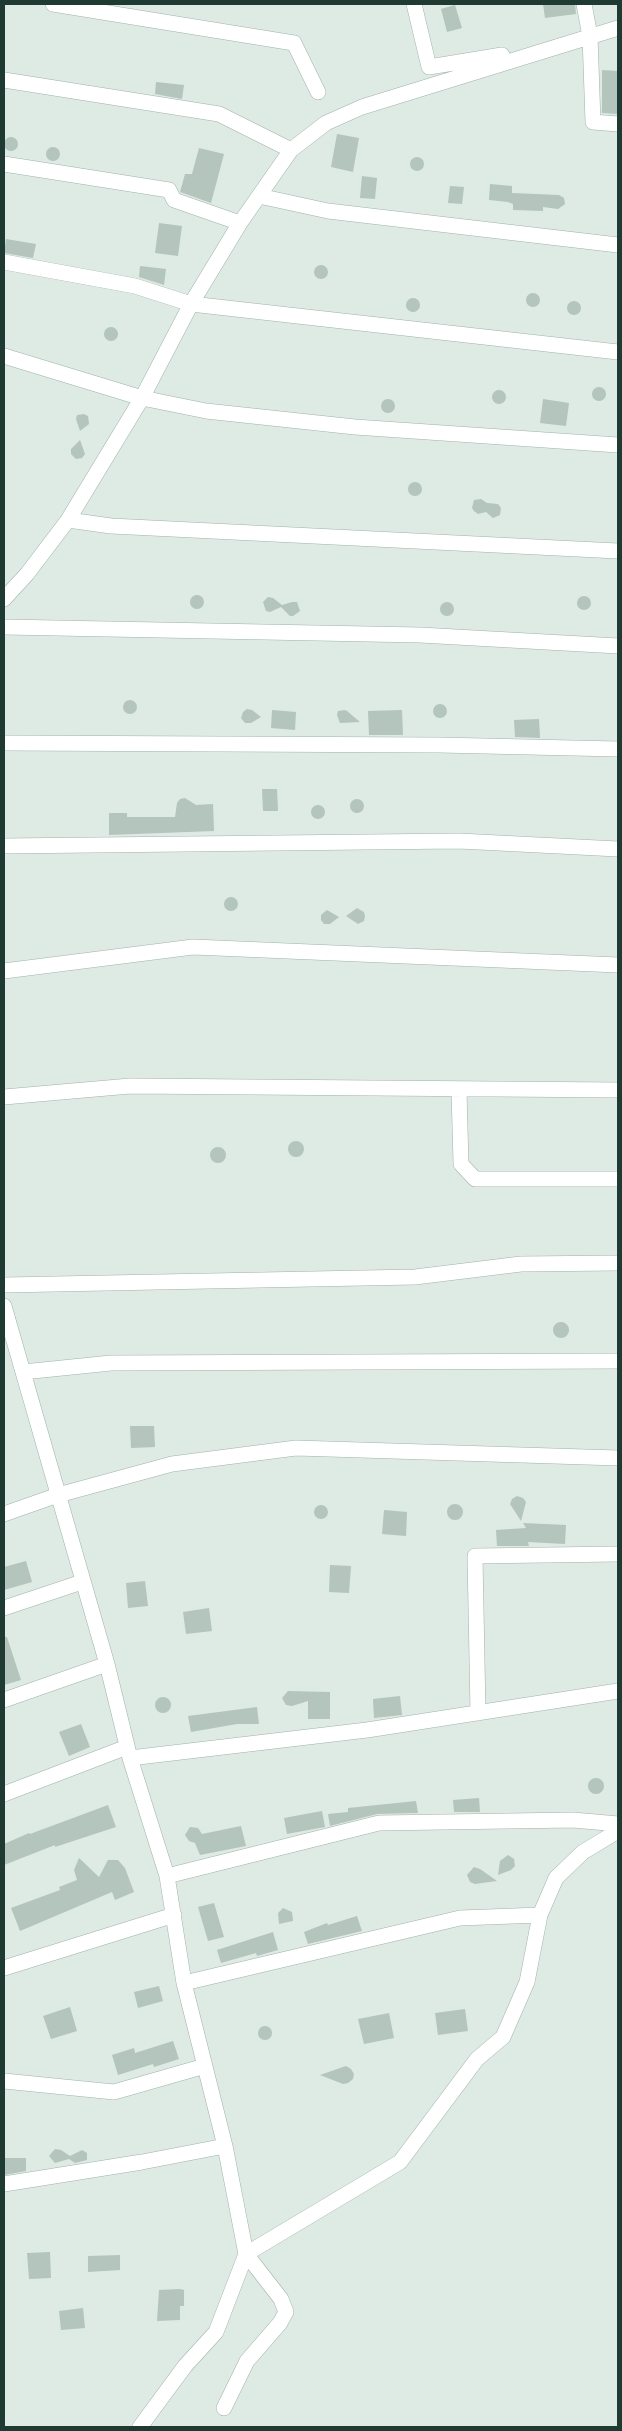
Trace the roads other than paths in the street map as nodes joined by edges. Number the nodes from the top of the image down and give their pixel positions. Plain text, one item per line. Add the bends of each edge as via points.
1 (52, 4) edge
2 (414, 4) edge
3 (584, 4) edge
4 (618, 28) edge
5 (590, 36) junction
6 (554, 47) junction
7 (4, 80) edge
8 (318, 92) dead end
9 (618, 124) edge
10 (292, 150) junction
11 (4, 164) edge
12 (259, 196) junction
13 (240, 223) junction
14 (618, 245) edge
15 (4, 262) edge
16 (191, 304) junction
17 (618, 352) edge
18 (4, 356) edge
19 (142, 398) junction
20 (618, 445) edge
21 (68, 520) junction
22 (618, 551) edge
23 (4, 599) edge
24 (4, 626) edge
25 (618, 646) edge
26 (4, 743) edge
27 (618, 749) edge
28 (4, 846) edge
29 (618, 849) edge
30 (618, 965) edge
31 (4, 971) edge
32 (459, 1090) junction
33 (618, 1090) edge
34 (4, 1097) edge
35 (618, 1179) edge
36 (618, 1263) edge
37 (4, 1285) edge
38 (4, 1306) edge
39 (10, 1351) edge
40 (618, 1361) edge
41 (23, 1372) junction
42 (618, 1458) edge
43 (58, 1495) junction
44 (4, 1514) edge
45 (618, 1554) edge
46 (82, 1582) junction
47 (4, 1608) edge
48 (107, 1664) junction
49 (618, 1691) edge
50 (4, 1700) edge
51 (478, 1712) junction
52 (129, 1752) junction
53 (4, 1794) edge
54 (618, 1824) edge
55 (618, 1831) edge
56 (167, 1876) junction
57 (174, 1915) junction
58 (540, 1916) junction
59 (4, 1968) edge
60 (184, 1983) junction
61 (205, 2066) junction
62 (4, 2081) edge
63 (226, 2146) junction
64 (4, 2184) edge
65 (246, 2254) junction
66 (224, 2408) dead end
67 (140, 2427) edge

1 - 8 street via 294,43
2 - 6 street via 429,67
3 - 5 street
4 - 5 street
5 - 6 street
5 - 9 street via 593,122
6 - 10 street via 362,107 326,123
7 - 10 street via 219,114
10 - 12 street
11 - 13 street via 169,190 174,200
12 - 13 street
12 - 14 street via 328,211
13 - 16 street
15 - 16 street via 135,286
16 - 17 street
16 - 19 street
18 - 19 street
19 - 20 street via 206,411 355,427
19 - 21 street
21 - 22 street via 111,526
21 - 23 street
24 - 25 street via 420,635
26 - 27 street
28 - 29 street via 459,841
30 - 31 street via 193,947
32 - 33 street
32 - 34 street via 130,1086
32 - 35 street via 461,1164 475,1179
36 - 37 street via 521,1264 414,1277
38 - 39 street
39 - 41 street
40 - 41 street via 111,1363
41 - 43 street
42 - 43 street via 296,1448 172,1464
43 - 44 street
43 - 46 street
45 - 51 street via 475,1556
46 - 47 street
46 - 48 street
48 - 50 street
48 - 52 street
49 - 51 street
51 - 52 street via 367,1730
52 - 53 street
52 - 56 street
54 - 56 street via 574,1820 379,1823
55 - 58 street via 583,1852 556,1878
56 - 57 street
57 - 59 street
57 - 60 street
58 - 60 street via 460,1918
58 - 65 street via 527,1982 503,2037 477,2059 400,2162
60 - 61 street
61 - 62 street via 114,2092
61 - 63 street
63 - 64 street
63 - 65 street
65 - 66 street via 281,2299 286,2312 247,2361
65 - 67 street via 216,2332 185,2366

